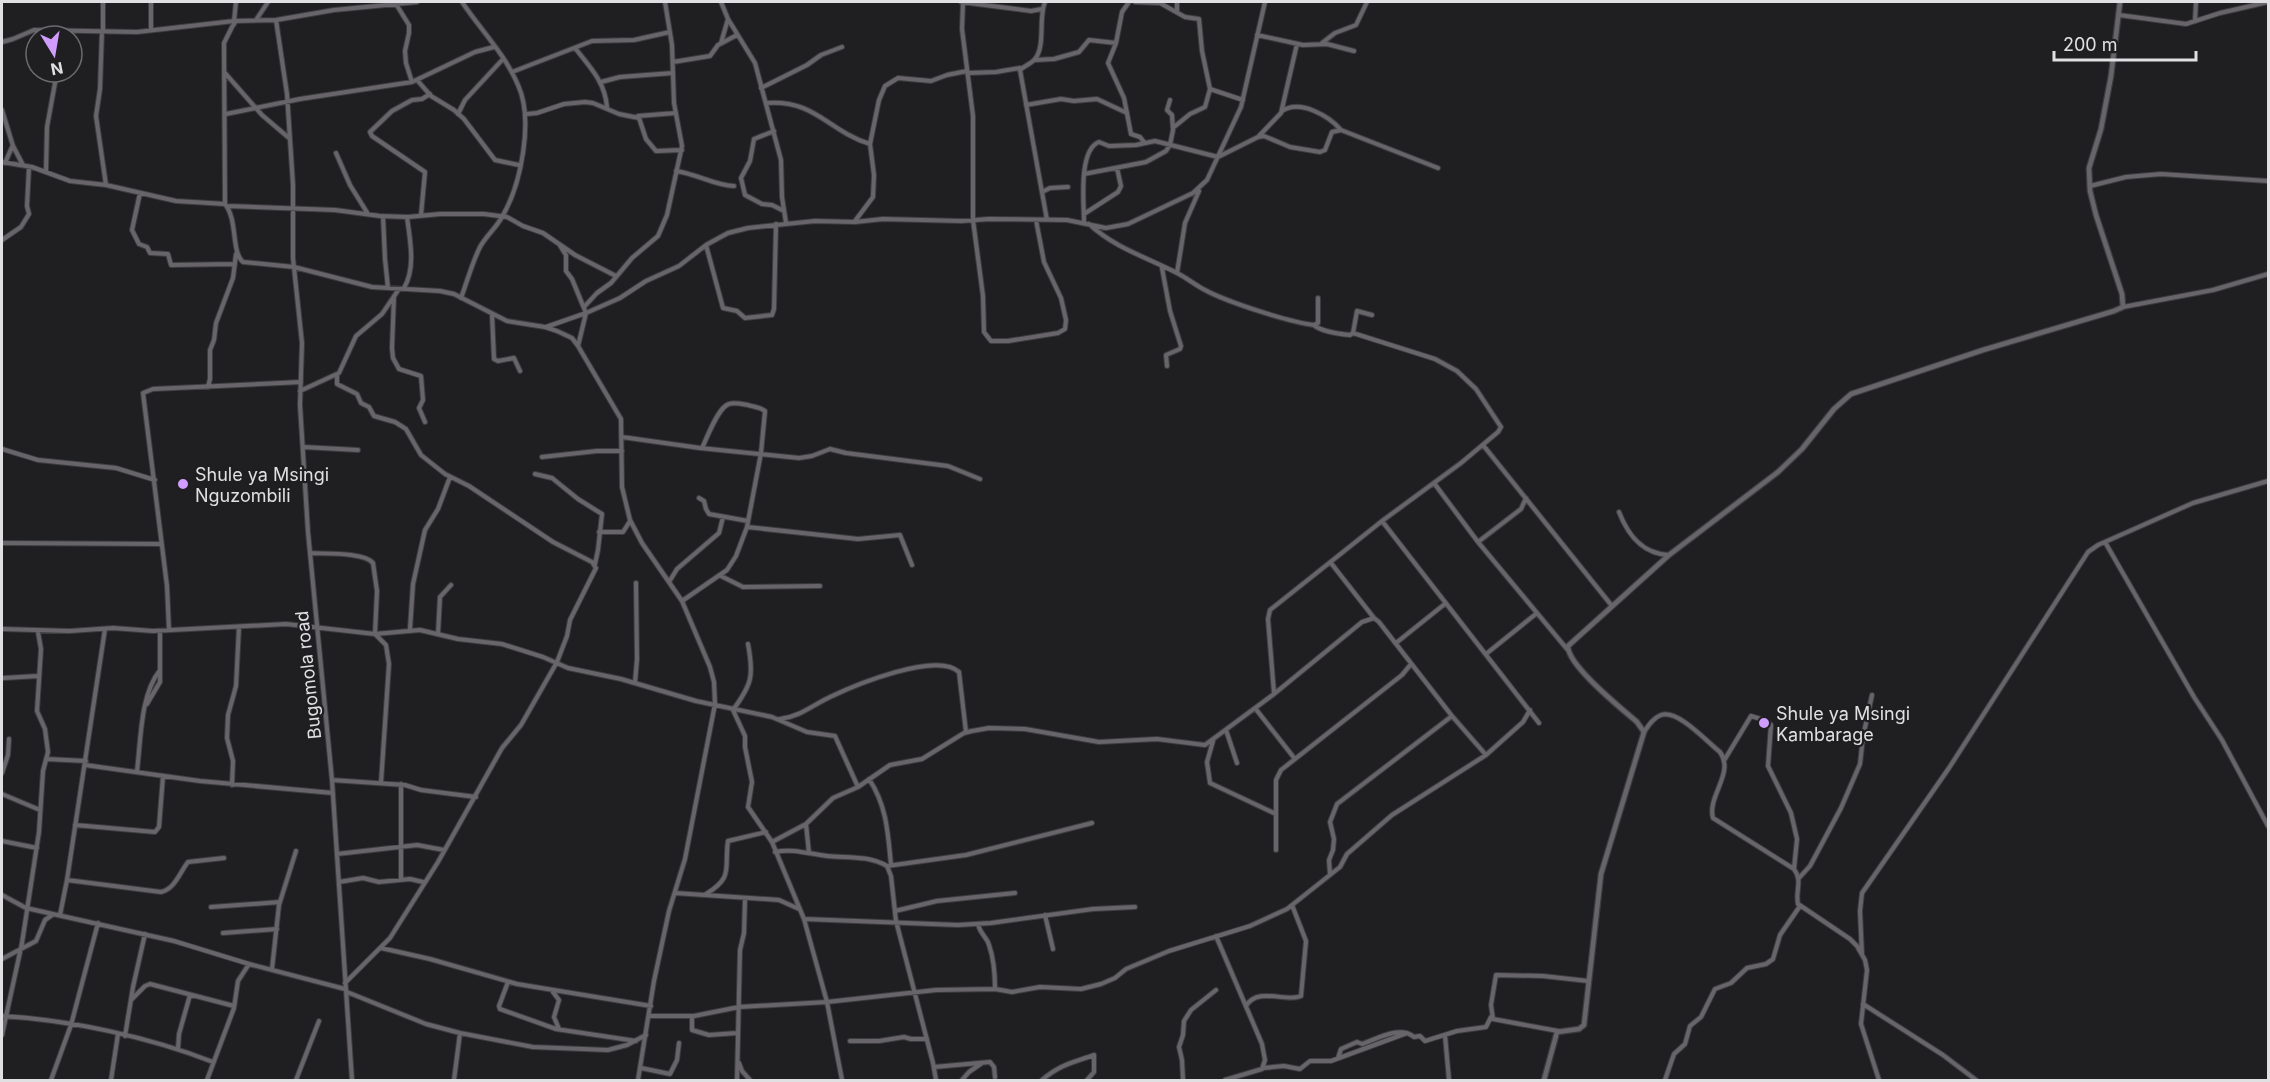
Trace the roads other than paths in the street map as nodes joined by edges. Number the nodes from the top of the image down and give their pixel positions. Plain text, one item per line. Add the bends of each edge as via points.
1 (103, 2) edge
2 (151, 2) edge
3 (236, 2) edge
4 (267, 2) edge
5 (417, 2) edge
6 (462, 2) edge
7 (665, 2) edge
8 (722, 2) edge
9 (962, 2) edge
10 (1045, 2) edge
11 (1129, 2) edge
12 (1135, 2) edge
13 (1177, 2) edge
14 (1265, 2) edge
15 (1366, 2) edge
16 (2121, 2) edge
17 (2196, 2) edge
18 (2268, 2) edge
19 (396, 4) junction
20 (1042, 9) junction
21 (1177, 13) junction
22 (2119, 15) junction
23 (728, 19) junction
24 (255, 20) junction
25 (276, 20) junction
26 (235, 21) junction
27 (2195, 21) junction
28 (151, 30) junction
29 (84, 31) edge
30 (103, 32) junction
31 (670, 32) junction
32 (24, 34) edge
33 (737, 35) junction
34 (1257, 36) junction
35 (2, 42) edge
36 (721, 43) junction
37 (1116, 43) junction
38 (1321, 43) junction
39 (1297, 44) junction
40 (494, 47) junction
41 (842, 47) dead end
42 (575, 48) junction
43 (1354, 51) dead end
44 (503, 59) junction
45 (1035, 60) junction
46 (673, 62) junction
47 (1021, 68) junction
48 (225, 72) junction
49 (512, 72) junction
50 (967, 72) junction
51 (673, 73) junction
52 (414, 81) junction
53 (601, 82) junction
54 (55, 84) edge
55 (761, 88) junction
56 (1210, 90) junction
57 (430, 94) junction
58 (1170, 100) dead end
59 (1243, 100) junction
60 (287, 103) junction
61 (766, 103) junction
62 (1026, 105) junction
63 (607, 108) junction
64 (257, 109) junction
65 (2, 110) edge
66 (1282, 111) junction
67 (676, 113) junction
68 (226, 114) junction
69 (458, 114) junction
70 (526, 114) junction
71 (1127, 114) junction
72 (637, 116) junction
73 (1174, 128) junction
74 (1341, 130) junction
75 (774, 131) junction
76 (1258, 137) junction
77 (289, 138) junction
78 (1144, 142) junction
79 (870, 144) junction
80 (1170, 145) junction
81 (13, 146) junction
82 (682, 150) junction
83 (336, 153) dead end
84 (1218, 157) junction
85 (3, 163) edge
86 (519, 165) junction
87 (26, 166) junction
88 (1117, 168) junction
89 (1438, 168) dead end
90 (676, 171) junction
91 (46, 172) junction
92 (1084, 174) junction
93 (2268, 181) edge
94 (106, 185) junction
95 (734, 186) dead end
96 (2090, 186) junction
97 (1068, 187) dead end
98 (1201, 188) junction
99 (1042, 192) junction
100 (140, 193) junction
101 (226, 205) junction
102 (293, 208) junction
103 (785, 212) junction
104 (1084, 213) junction
105 (369, 215) junction
106 (421, 215) junction
107 (383, 216) junction
108 (502, 216) junction
109 (406, 217) junction
110 (973, 220) junction
111 (1036, 220) junction
112 (1047, 220) junction
113 (855, 222) junction
114 (786, 223) junction
115 (1086, 223) junction
116 (776, 224) junction
117 (2, 240) edge
118 (556, 240) junction
119 (706, 245) junction
120 (237, 253) junction
121 (235, 264) junction
122 (294, 267) junction
123 (1162, 267) junction
124 (1177, 273) junction
125 (2268, 274) edge
126 (616, 276) junction
127 (388, 288) junction
128 (401, 288) junction
129 (394, 296) junction
130 (461, 298) junction
131 (1318, 298) dead end
132 (584, 307) junction
133 (2123, 307) junction
134 (586, 313) junction
135 (492, 314) junction
136 (1372, 315) dead end
137 (1314, 325) junction
138 (545, 327) junction
139 (1353, 333) junction
140 (578, 346) junction
141 (1167, 366) dead end
142 (520, 371) dead end
143 (337, 375) junction
144 (301, 382) junction
145 (208, 387) junction
146 (300, 392) junction
147 (425, 422) dead end
148 (622, 437) junction
149 (1483, 445) junction
150 (303, 447) junction
151 (702, 448) junction
152 (2, 449) edge
153 (358, 450) dead end
154 (622, 451) junction
155 (761, 453) junction
156 (542, 458) dead end
157 (536, 474) dead end
158 (450, 477) junction
159 (980, 479) dead end
160 (154, 480) junction
161 (2268, 482) edge
162 (1434, 483) junction
163 (699, 498) dead end
164 (1526, 498) junction
165 (1619, 512) dead end
166 (723, 517) junction
167 (630, 520) junction
168 (1382, 520) junction
169 (748, 521) junction
170 (747, 527) junction
171 (599, 532) junction
172 (1478, 542) junction
173 (2105, 542) junction
174 (2, 543) edge
175 (161, 544) junction
176 (310, 553) junction
177 (1669, 555) junction
178 (1331, 563) junction
179 (595, 564) junction
180 (912, 565) dead end
181 (721, 576) junction
182 (669, 582) junction
183 (636, 583) dead end
184 (451, 585) dead end
185 (820, 586) dead end
186 (682, 601) junction
187 (1446, 603) junction
188 (1612, 606) junction
189 (1537, 613) junction
190 (1374, 618) junction
191 (239, 627) junction
192 (316, 627) junction
193 (105, 628) junction
194 (410, 629) junction
195 (2, 630) edge
196 (169, 630) junction
197 (160, 631) junction
198 (38, 632) junction
199 (375, 634) junction
200 (438, 634) junction
201 (1396, 643) junction
202 (748, 644) dead end
203 (1567, 649) junction
204 (1486, 654) junction
205 (557, 662) junction
206 (1411, 664) junction
207 (160, 670) junction
208 (38, 676) junction
209 (4, 678) dead end
210 (635, 683) junction
211 (1274, 694) junction
212 (1872, 694) dead end
213 (715, 704) junction
214 (146, 705) junction
215 (1255, 708) junction
216 (733, 710) junction
217 (1530, 710) junction
218 (1452, 716) junction
219 (779, 719) junction
220 (1539, 723) dead end
221 (1226, 730) junction
222 (966, 732) junction
223 (1644, 732) junction
224 (9, 739) dead end
225 (1213, 740) junction
226 (1486, 755) junction
227 (46, 759) junction
228 (1295, 759) junction
229 (1725, 759) junction
230 (85, 763) junction
231 (1237, 763) dead end
232 (137, 771) junction
233 (2, 773) edge
234 (163, 776) junction
235 (869, 779) junction
236 (332, 780) junction
237 (381, 783) junction
238 (232, 784) junction
239 (401, 784) junction
240 (858, 787) junction
241 (333, 793) junction
242 (2, 794) edge
243 (476, 797) junction
244 (40, 810) junction
245 (1276, 814) junction
246 (1092, 823) dead end
247 (806, 824) junction
248 (75, 825) junction
249 (2268, 826) edge
250 (766, 832) junction
251 (2, 841) edge
252 (772, 842) junction
253 (400, 847) junction
254 (37, 848) junction
255 (444, 850) junction
256 (1276, 850) dead end
257 (296, 851) dead end
258 (776, 852) junction
259 (808, 853) junction
260 (337, 854) junction
261 (224, 858) dead end
262 (889, 866) junction
263 (1794, 869) junction
264 (1330, 874) junction
265 (1799, 878) junction
266 (68, 880) junction
267 (401, 880) junction
268 (339, 882) junction
269 (423, 882) junction
270 (675, 893) junction
271 (1015, 893) dead end
272 (2, 895) edge
273 (705, 895) junction
274 (745, 899) junction
275 (280, 902) junction
276 (1292, 905) junction
277 (1800, 906) junction
278 (211, 907) dead end
279 (1135, 907) dead end
280 (26, 908) junction
281 (800, 909) junction
282 (895, 911) junction
283 (58, 915) junction
284 (1045, 915) junction
285 (804, 919) junction
286 (896, 921) junction
287 (98, 923) junction
288 (978, 924) junction
289 (277, 929) junction
290 (223, 933) dead end
291 (145, 934) junction
292 (1216, 936) junction
293 (381, 948) junction
294 (1053, 949) dead end
295 (20, 950) junction
296 (2, 954) edge
297 (1862, 954) junction
298 (7, 956) junction
299 (2, 959) edge
300 (249, 963) junction
301 (272, 969) junction
302 (1588, 981) junction
303 (508, 982) junction
304 (346, 988) junction
305 (995, 990) junction
306 (1216, 990) dead end
307 (552, 992) junction
308 (915, 994) junction
309 (190, 995) junction
310 (131, 1000) junction
311 (827, 1002) junction
312 (1863, 1004) junction
313 (234, 1006) junction
314 (651, 1006) junction
315 (1246, 1006) junction
316 (739, 1007) junction
317 (650, 1016) junction
318 (692, 1016) junction
319 (3, 1017) edge
320 (1491, 1017) junction
321 (319, 1021) dead end
322 (70, 1025) junction
323 (559, 1029) junction
324 (1558, 1031) junction
325 (460, 1033) junction
326 (1408, 1033) junction
327 (118, 1034) junction
328 (738, 1034) junction
329 (2, 1035) edge
330 (647, 1035) junction
331 (1445, 1035) junction
332 (125, 1036) junction
333 (927, 1039) junction
334 (636, 1041) junction
335 (850, 1041) dead end
336 (679, 1043) dead end
337 (178, 1050) junction
338 (1338, 1058) junction
339 (737, 1060) junction
340 (213, 1062) junction
341 (983, 1062) junction
342 (934, 1067) junction
343 (641, 1068) junction
344 (1262, 1068) junction
345 (995, 1077) dead end
346 (51, 1080) edge
347 (111, 1080) edge
348 (207, 1080) edge
349 (296, 1080) edge
350 (352, 1080) edge
351 (454, 1080) edge
352 (638, 1080) edge
353 (737, 1080) edge
354 (750, 1080) edge
355 (842, 1080) edge
356 (936, 1080) edge
357 (962, 1080) edge
358 (1042, 1080) edge
359 (1087, 1080) edge
360 (1183, 1080) edge
361 (1225, 1080) edge
362 (1449, 1080) edge
363 (1544, 1080) edge
364 (1665, 1080) edge
365 (1879, 1080) edge
366 (1976, 1080) edge

1 - 30 street
2 - 28 street
3 - 26 street
4 - 24 street
5 - 19 street
6 - 40 street
7 - 31 street
8 - 23 street
9 - 20 street
9 - 50 street
10 - 20 street
11 - 37 street via 1120,18
12 - 21 street via 1164,5
13 - 21 street
14 - 34 street
15 - 38 street via 1356,25
16 - 22 street
17 - 27 street
18 - 27 street
19 - 25 street
19 - 52 street via 409,25 406,63
20 - 45 street via 1041,39
21 - 56 street via 1199,19
22 - 27 street via 2181,24
22 - 96 street via 2101,129 2089,164
23 - 33 street
23 - 36 street
24 - 25 street
24 - 26 street
25 - 60 street, Bugomola road
26 - 28 street
26 - 48 street via 224,43
28 - 30 street
29 - 30 street
30 - 94 street via 96,116
31 - 42 street via 634,40 592,41
31 - 46 street
32 - 35 street
33 - 36 street
33 - 55 street via 755,63
34 - 39 street
34 - 59 street
36 - 46 street via 707,57
37 - 45 street via 1090,40 1079,52
37 - 71 street via 1108,63
38 - 39 street
38 - 43 street
39 - 66 street
40 - 44 street
40 - 52 street
41 - 55 street
42 - 49 street
42 - 53 street
44 - 49 street
44 - 69 street via 465,100
45 - 47 street
46 - 51 street
47 - 50 street
47 - 62 street
48 - 64 street
48 - 68 street
49 - 70 street
50 - 79 street via 931,81 898,78 885,86
50 - 110 street via 973,116
51 - 53 street
51 - 67 street
52 - 57 street
52 - 60 street
53 - 63 street
54 - 91 street via 47,127
55 - 61 street
56 - 59 street
56 - 73 street via 1205,107
57 - 69 street
57 - 106 street via 392,111 370,132 425,172
58 - 73 street via 1167,110
59 - 84 street
60 - 64 street
60 - 77 street, Bugomola road
61 - 75 street
61 - 79 street via 798,105
62 - 71 street via 1061,99 1097,99
62 - 99 street
63 - 70 street via 572,102
63 - 72 street
64 - 68 street
64 - 77 street
65 - 81 street
66 - 74 street via 1303,108 1328,118
66 - 76 street
67 - 72 street
67 - 82 street
68 - 101 street
69 - 86 street via 495,160
70 - 86 street
71 - 78 street via 1131,134
72 - 82 street via 654,150
73 - 80 street
74 - 76 street via 1332,132 1326,148 1320,152 1298,150
74 - 89 street
75 - 103 street via 781,160
75 - 103 street via 753,140 750,161 741,178 745,195
76 - 84 street
77 - 102 street, Bugomola road
78 - 80 street
78 - 92 street via 1109,146 1096,143
79 - 113 street via 873,197
80 - 84 street
80 - 88 street via 1147,162
81 - 85 street
81 - 87 street
82 - 90 street
83 - 105 street
84 - 98 street
85 - 87 street
86 - 108 street
87 - 91 street
87 - 117 street via 30,213 21,226
88 - 92 street
88 - 104 street via 1121,186 1118,192
90 - 95 street via 721,186
90 - 126 street via 662,231
91 - 94 street via 70,181
92 - 104 street
93 - 96 street via 2161,174
94 - 100 street
96 - 133 street
97 - 99 street
98 - 115 street via 1116,227
98 - 124 street via 1185,223
99 - 112 street
100 - 101 street
100 - 121 street via 132,230 139,244 150,253 168,254 171,265
101 - 102 street
101 - 120 street via 235,226
102 - 105 street
102 - 122 street, Bugomola road
103 - 114 street
104 - 115 street
105 - 107 street
106 - 108 street
106 - 109 street
107 - 109 street
107 - 127 street
108 - 118 street
108 - 130 street via 480,248
109 - 128 street via 410,277
110 - 111 street
110 - 111 street via 980,257 984,334 991,341 998,341 1065,329 1061,298 1044,262
110 - 113 street
111 - 112 street
112 - 115 street
113 - 114 street
114 - 116 street
115 - 123 street via 1118,246
116 - 119 street via 728,233
116 - 119 street via 774,313 770,315 744,318 737,311 723,308
118 - 126 street via 575,255
118 - 132 street via 566,255 565,270
119 - 134 street via 670,271
120 - 121 street
120 - 122 street via 243,262
121 - 145 street via 216,323
122 - 127 street
122 - 144 street, Bugomola road via 302,343
123 - 124 street
123 - 141 street via 1181,346 1167,355
124 - 137 street via 1215,295
125 - 133 street via 2207,291
126 - 132 street
127 - 128 street
128 - 129 street
128 - 130 street via 440,291
129 - 143 street via 380,317 356,336
129 - 147 street via 393,358 399,369 421,376 423,400 419,408
130 - 135 street
131 - 137 street via 1318,323
132 - 134 street
133 - 177 street via 1851,394 1778,472
134 - 138 street
134 - 140 street
135 - 138 street via 520,324
135 - 142 street via 494,359 514,358
136 - 139 street via 1357,311
137 - 139 street via 1322,331
138 - 140 street via 568,336
139 - 149 street via 1435,359 1464,375 1500,425 1498,432
140 - 148 street via 615,407
143 - 146 street
143 - 158 street via 337,384 357,394 360,403 369,407 374,416 406,429 421,455
144 - 145 street
144 - 146 street, Bugomola road
145 - 160 street via 143,392
146 - 150 street, Bugomola road
148 - 151 street
148 - 154 street
149 - 162 street
149 - 164 street
150 - 153 street
150 - 176 street, Bugomola road
151 - 155 street
151 - 155 street via 725,406 742,404 765,411
152 - 160 street via 49,462 116,468
154 - 156 street
154 - 167 street via 622,487
155 - 159 street via 805,458 830,449 948,466
155 - 169 street
157 - 171 street via 552,478 601,513
158 - 179 street
158 - 194 street via 425,530 413,584
160 - 175 street
161 - 173 street via 2193,503
162 - 168 street
162 - 172 street
163 - 166 street via 708,513
164 - 172 street via 1521,509
164 - 188 street
165 - 177 street via 1625,526 1647,551
166 - 169 street
166 - 182 street via 719,533 677,569
167 - 171 street via 623,532
167 - 182 street
168 - 178 street
168 - 187 street
169 - 170 street
170 - 180 street via 858,539 899,534
170 - 181 street via 736,556
171 - 179 street
172 - 189 street
173 - 249 street
173 - 297 street via 2080,562 1949,768 1862,893
174 - 175 street
175 - 196 street
176 - 192 street, Bugomola road
176 - 199 street via 372,560 377,591
177 - 188 street
178 - 190 street
178 - 211 street via 1269,612
179 - 205 street via 595,572 570,620
181 - 185 street via 743,587
181 - 186 street
182 - 186 street
183 - 210 street
184 - 200 street via 440,596
186 - 213 street via 710,667
187 - 201 street
187 - 204 street
188 - 203 street
189 - 203 street
189 - 204 street
190 - 201 street
190 - 211 street via 1362,622
191 - 192 street
191 - 196 street
191 - 238 street via 236,686 228,715
192 - 199 street
192 - 236 street, Bugomola road
193 - 197 street
193 - 198 street
193 - 230 street
194 - 199 street
194 - 200 street
195 - 198 street
196 - 197 street
197 - 207 street
198 - 208 street
199 - 237 street via 386,645 389,664
200 - 205 street via 502,644
201 - 206 street
202 - 216 street via 751,674 747,691
203 - 223 street via 1582,672
204 - 217 street
205 - 210 street
205 - 243 street
206 - 218 street
206 - 228 street
207 - 214 street via 149,689
207 - 214 street via 160,683
208 - 209 street
208 - 227 street via 37,711 45,729
210 - 213 street
211 - 215 street
212 - 265 street via 1860,764 1810,866
213 - 216 street
213 - 270 street
214 - 232 street
215 - 221 street
215 - 228 street
216 - 219 street
216 - 250 street via 745,736 752,782 749,809
217 - 220 street
217 - 226 street via 1523,722
218 - 226 street
218 - 264 street via 1337,804 1330,822 1334,839
219 - 222 street via 793,717 869,681 905,670 942,665 959,672
219 - 240 street via 807,732 835,736
221 - 225 street
221 - 231 street
222 - 225 street via 1025,729 1099,742 1157,739 1202,745
222 - 235 street via 923,758 894,763
223 - 229 street via 1656,717 1675,715
223 - 302 street via 1601,874
224 - 233 street
225 - 245 street via 1207,762 1210,783
226 - 264 street via 1392,815 1363,838
227 - 230 street
227 - 244 street
228 - 245 street via 1278,775
229 - 263 street via 1713,818
229 - 263 street via 1751,716 1771,725 1768,766 1791,813 1797,839
230 - 232 street
230 - 248 street
232 - 234 street
234 - 238 street
234 - 248 street via 159,827 154,832
235 - 240 street
235 - 262 street via 880,796 888,833
236 - 237 street
236 - 241 street, Bugomola road
237 - 239 street
238 - 241 street
239 - 243 street
239 - 253 street
240 - 247 street via 827,802
241 - 260 street, Bugomola road
242 - 244 street
243 - 255 street
244 - 254 street
245 - 256 street
246 - 262 street via 966,855
247 - 252 street
247 - 259 street
248 - 266 street
250 - 252 street
250 - 273 street via 728,841 723,882
251 - 254 street
252 - 258 street
253 - 255 street via 424,845
253 - 260 street
253 - 267 street
254 - 280 street
255 - 269 street
257 - 275 street
258 - 259 street
258 - 281 street
259 - 262 street via 863,858
260 - 268 street, Bugomola road
261 - 266 street via 188,862 174,883 161,892
262 - 282 street
263 - 265 street
264 - 276 street
265 - 277 street via 1796,896
266 - 283 street
267 - 268 street
267 - 269 street
268 - 304 street, Bugomola road
269 - 293 street via 410,909
270 - 273 street
270 - 314 street
271 - 282 street via 937,901
272 - 280 street
273 - 274 street
274 - 281 street via 782,900
274 - 316 street
275 - 278 street
275 - 289 street
276 - 292 street via 1255,924
276 - 315 street via 1306,941 1301,996 1259,997
277 - 297 street via 1839,931
277 - 364 street via 1780,935 1773,959 1747,968 1734,981 1715,989 1701,1017 1690,1026 1685,1044 1674,1054
279 - 284 street
280 - 283 street
280 - 295 street
281 - 285 street
282 - 286 street
283 - 287 street
283 - 295 street via 45,920 38,939
284 - 288 street
284 - 294 street
285 - 286 street
285 - 311 street
286 - 288 street
286 - 308 street
287 - 291 street
287 - 322 street
288 - 305 street via 989,942
289 - 290 street
289 - 301 street
291 - 300 street
291 - 310 street
292 - 305 street via 1083,989
292 - 315 street
293 - 303 street
293 - 304 street
295 - 298 street
295 - 319 street
296 - 298 street
297 - 312 street via 1867,970
298 - 299 street
300 - 301 street
300 - 313 street via 238,981
301 - 304 street
302 - 320 street via 1498,974
302 - 324 street via 1584,1025
303 - 307 street
303 - 323 street via 500,1009
304 - 325 street via 426,1024
304 - 350 street, Bugomola road
305 - 308 street
306 - 360 street via 1191,1010 1184,1021 1179,1047
307 - 314 street
307 - 323 street via 559,1000 554,1017
308 - 311 street
308 - 333 street
309 - 310 street via 150,984
309 - 313 street
309 - 337 street
310 - 332 street
311 - 316 street
311 - 355 street
312 - 365 street via 1861,1024
312 - 366 street
313 - 340 street
314 - 317 street
315 - 344 street via 1265,1056
316 - 318 street
316 - 328 street
317 - 318 street
317 - 330 street
318 - 328 street via 692,1030
319 - 322 street
319 - 329 street
320 - 324 street
320 - 331 street via 1486,1027
321 - 349 street
322 - 327 street
322 - 346 street
323 - 334 street
324 - 363 street
325 - 334 street via 538,1048 608,1050
325 - 351 street
326 - 331 street via 1424,1041
326 - 338 street
326 - 338 street via 1357,1042 1341,1049
327 - 332 street
327 - 347 street
328 - 339 street
330 - 334 street
330 - 343 street
331 - 362 street
332 - 337 street
333 - 335 street via 904,1036
333 - 342 street
336 - 343 street via 670,1074
337 - 340 street
338 - 344 street via 1312,1060 1300,1069
339 - 353 street
339 - 354 street
340 - 348 street
341 - 342 street
341 - 345 street via 992,1064
341 - 357 street
342 - 356 street
343 - 352 street
344 - 361 street
358 - 359 street via 1065,1063 1094,1055 1094,1073

